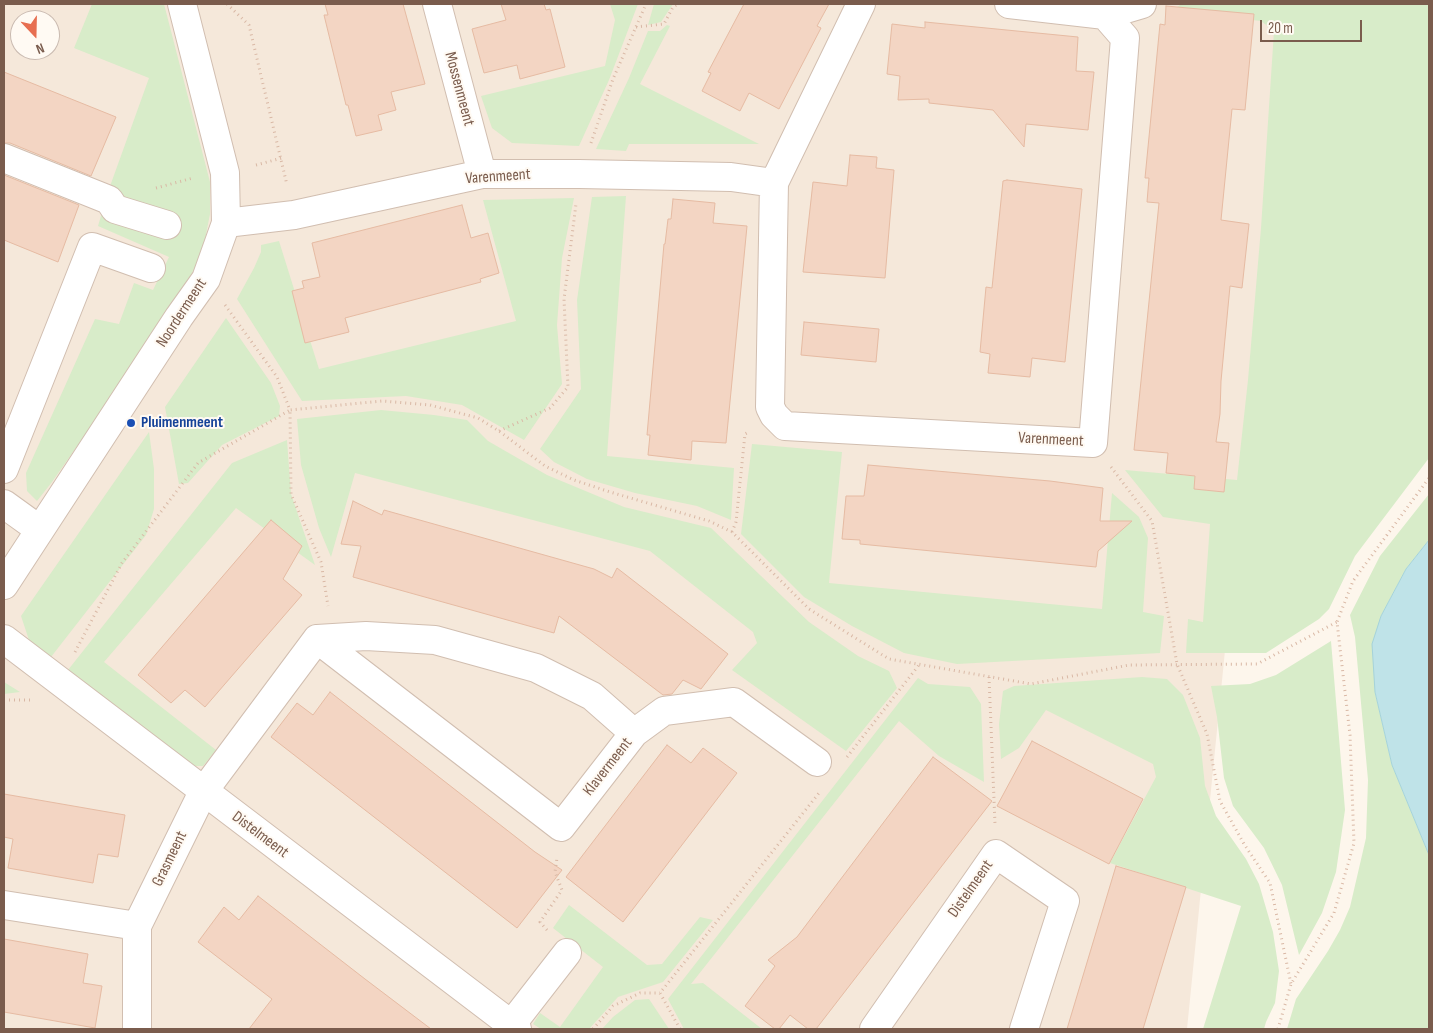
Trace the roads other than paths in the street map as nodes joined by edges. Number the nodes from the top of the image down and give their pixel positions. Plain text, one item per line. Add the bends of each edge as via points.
1 (182, 4) edge
2 (437, 4) edge
3 (862, 4) edge
4 (1009, 4) edge
5 (1142, 4) edge
6 (1105, 15) junction
7 (4, 158) edge
8 (482, 174) junction
9 (774, 183) junction
10 (226, 223) junction
11 (166, 226) dead end
12 (151, 268) dead end
13 (4, 469) edge
14 (4, 504) edge
15 (40, 530) junction
16 (4, 585) edge
17 (4, 639) edge
18 (325, 639) junction
19 (634, 733) junction
20 (817, 762) dead end
21 (203, 792) junction
22 (4, 905) edge
23 (137, 926) junction
24 (567, 953) road end
25 (514, 1027) edge
26 (137, 1029) edge
27 (874, 1029) edge
28 (1024, 1029) edge

1 - 10 street, Noordermeent via 225,173
2 - 8 street, Mossenmeent
3 - 9 street
4 - 6 street
5 - 6 street
6 - 9 street, Varenmeent via 1125,38 1092,443 785,426 770,407
7 - 11 street via 109,200 116,209
8 - 9 street, Varenmeent via 731,177
8 - 10 street, Varenmeent via 294,215
10 - 15 street, Noordermeent via 206,279
12 - 13 street via 92,247
14 - 15 street
15 - 16 street, Noordermeent
17 - 21 street, Distelmeent
18 - 19 street, Klavermeent via 366,636 435,640 536,668 592,696
18 - 19 street, Klavermeent via 562,827
18 - 21 street
19 - 20 street via 664,711 734,702
21 - 23 street, Grasmeent
21 - 25 street, Distelmeent
22 - 23 street
23 - 26 street, Grasmeent
24 - 25 street
27 - 28 street, Distelmeent via 996,854 1065,900

